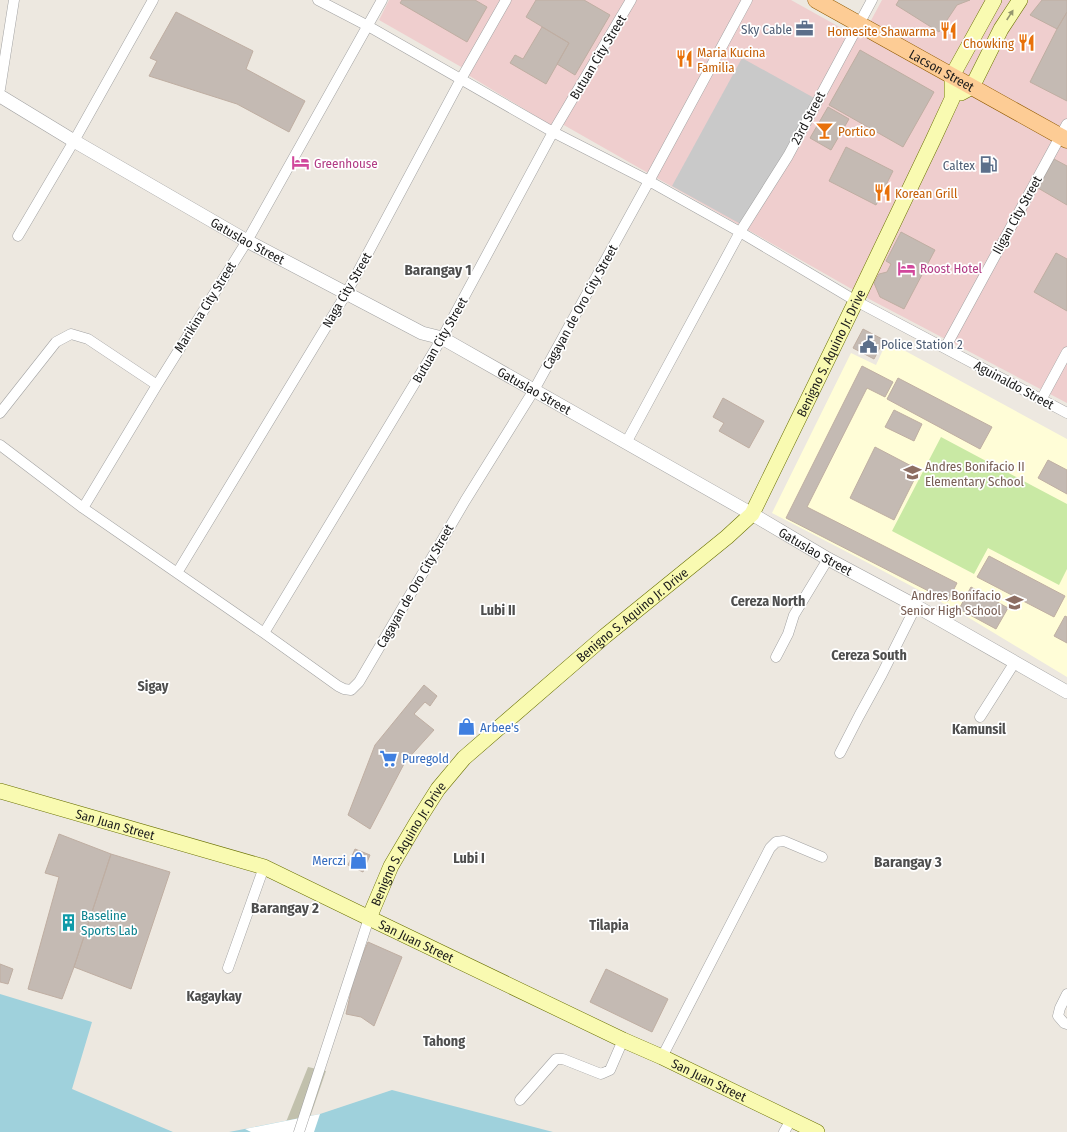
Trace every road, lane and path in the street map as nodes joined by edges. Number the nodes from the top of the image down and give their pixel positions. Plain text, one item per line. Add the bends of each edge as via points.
1 (14, 0) edge
2 (153, 0) edge
3 (318, 0) edge
4 (382, 0) edge
5 (506, 0) edge
6 (631, 0) edge
7 (747, 0) edge
8 (816, 0) edge
9 (872, 0) edge
10 (994, 0) edge
11 (1020, 0) edge
12 (858, 24) junction
13 (368, 26) junction
14 (952, 76) junction
15 (461, 79) junction
16 (972, 87) junction
17 (0, 88) edge
18 (0, 96) edge
19 (952, 99) junction
20 (553, 132) junction
21 (1065, 133) edge
22 (74, 141) junction
23 (649, 181) junction
24 (740, 232) junction
25 (18, 236) dead end
26 (247, 241) junction
27 (346, 294) junction
28 (856, 301) junction
29 (442, 338) junction
30 (945, 348) junction
31 (1067, 352) edge
32 (157, 385) junction
33 (534, 390) junction
34 (1041, 400) junction
35 (0, 413) edge
36 (1067, 413) edge
37 (626, 443) junction
38 (0, 445) edge
39 (83, 508) junction
40 (752, 514) junction
41 (828, 559) junction
42 (177, 573) junction
43 (916, 606) junction
44 (264, 633) junction
45 (776, 657) dead end
46 (1015, 662) junction
47 (1067, 692) edge
48 (980, 717) dead end
49 (840, 753) dead end
50 (0, 792) edge
51 (822, 857) dead end
52 (264, 867) junction
53 (368, 918) junction
54 (228, 968) dead end
55 (1067, 994) edge
56 (1067, 1024) edge
57 (623, 1040) junction
58 (662, 1057) junction
59 (520, 1100) dead end
60 (788, 1126) edge
61 (299, 1132) edge
62 (817, 1132) edge

1 - 17 street
2 - 22 street
3 - 13 street, Aguinaldo Street
4 - 13 street, Marikina City Street
5 - 15 street, Naga City Street
6 - 20 street, Butuan City Street
7 - 23 street, Cagayan de Oro City Street
8 - 12 main road, Lacson Street
9 - 12 street, 23rd Street
10 - 14 main road, Benigno S. Aquino Jr. Drive
16 -> 11 main road via 1001,29
12 - 14 main road, Lacson Street
12 - 24 street, 23rd Street via 788,156
13 - 15 street, Aguinaldo Street
13 - 26 street, Marikina City Street
14 - 16 main road, Lacson Street
14 - 19 main road, Benigno S. Aquino Jr. Drive
15 - 20 street, Aguinaldo Street
15 - 27 street, Naga City Street
16 - 19 main road
16 - 21 main road, Lacson Street
18 - 22 street, Gatuslao Street
19 - 28 main road, Benigno S. Aquino Jr. Drive
20 - 23 street, Aguinaldo Street
20 - 29 street, Butuan City Street
21 - 30 street, Iligan City Street
22 - 25 street
22 - 26 street, Gatuslao Street
23 - 24 street, Aguinaldo Street
23 - 33 street, Cagayan de Oro City Street
24 - 28 street, Aguinaldo Street
24 - 37 street, 23rd Street
26 - 27 street, Gatuslao Street
26 - 32 street, Marikina City Street
27 - 29 street, Gatuslao Street via 422,333
27 - 42 street, Naga City Street
28 - 30 street, Aguinaldo Street
28 - 40 main road, Benigno S. Aquino Jr. Drive
29 - 33 street, Gatuslao Street
29 - 44 street, Butuan City Street
30 - 34 street, Aguinaldo Street
31 - 34 street
32 - 35 street via 88,339 71,334 56,342
32 - 39 street, Marikina City Street
33 - 37 street, Gatuslao Street
33 - 44 street, Cagayan de Oro City Street via 352,690 338,686
34 - 36 street, Aguinaldo Street
37 - 40 street, Gatuslao Street
38 - 39 street
39 - 42 street
40 - 41 street, Gatuslao Street
40 - 53 main road, Benigno S. Aquino Jr. Drive via 464,758 416,822
41 - 43 street, Gatuslao Street
41 - 45 street via 794,616
42 - 44 street
43 - 46 street, Gatuslao Street
43 - 49 street
46 - 47 street, Gatuslao Street
46 - 48 street
50 - 52 main road, San Juan Street
51 - 58 street via 784,841 776,842 770,848
52 - 53 main road, San Juan Street
52 - 54 street
53 - 57 main road, San Juan Street
53 - 61 street, Benigno S. Aquino Jr. Drive
55 - 56 street via 1058,1016
57 - 58 main road, San Juan Street
57 - 59 street via 610,1070 601,1074 556,1059
58 - 60 main road, San Juan Street
60 - 62 main road, San Juan Street

